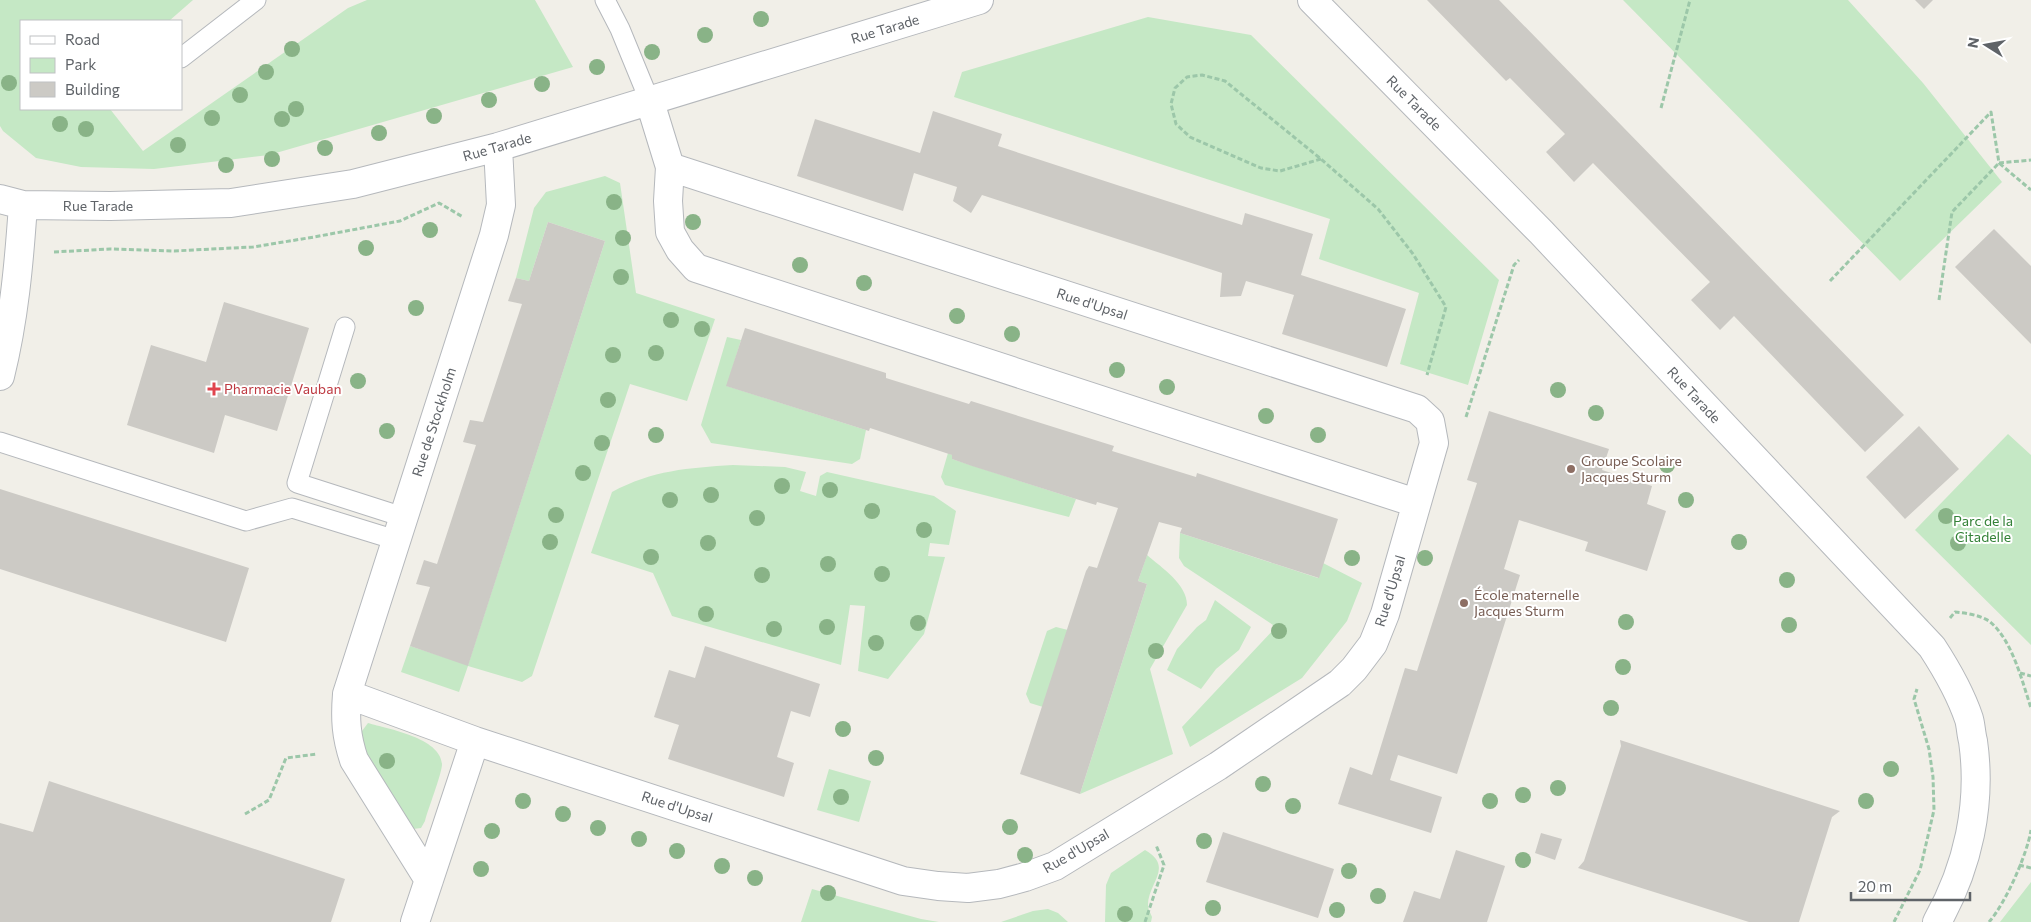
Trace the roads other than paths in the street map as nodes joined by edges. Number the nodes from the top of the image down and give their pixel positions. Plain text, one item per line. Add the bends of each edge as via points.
1 (256, 0) edge
2 (605, 0) edge
3 (979, 0) edge
4 (1312, 0) edge
5 (182, 57) edge
6 (650, 102) junction
7 (498, 148) junction
8 (670, 167) junction
9 (12, 202) edge
10 (345, 327) dead end
11 (0, 376) edge
12 (0, 442) edge
13 (1416, 502) junction
14 (399, 529) junction
15 (347, 694) junction
16 (475, 741) junction
17 (429, 880) junction
18 (415, 922) edge
19 (1937, 922) edge

1 - 5 lane
2 - 6 lane
3 - 6 street, Rue Tarade
4 - 19 street, Rue Tarade via 1541,232 1932,647 1954,680 1969,720 1975,758 1976,799 1969,840 1951,897
6 - 7 street, Rue Tarade
6 - 8 street
7 - 9 street, Rue Tarade via 354,184 231,203 110,206
7 - 14 street, Rue de Stockholm via 501,205 494,234
8 - 13 street via 670,232 696,268
8 - 13 street, Rue d'Upsal via 1417,409 1430,421 1434,443
9 - 11 street via 20,256
10 - 14 lane via 297,483
12 - 14 lane via 246,520 292,508
13 - 16 street, Rue d'Upsal via 1385,614 1373,644 1340,684 1218,766 1055,866 1025,878 968,888 902,881
14 - 15 street, Rue de Stockholm
15 - 16 street
15 - 17 street, Rue de Stockholm via 345,721 354,760
16 - 17 street
17 - 18 street

